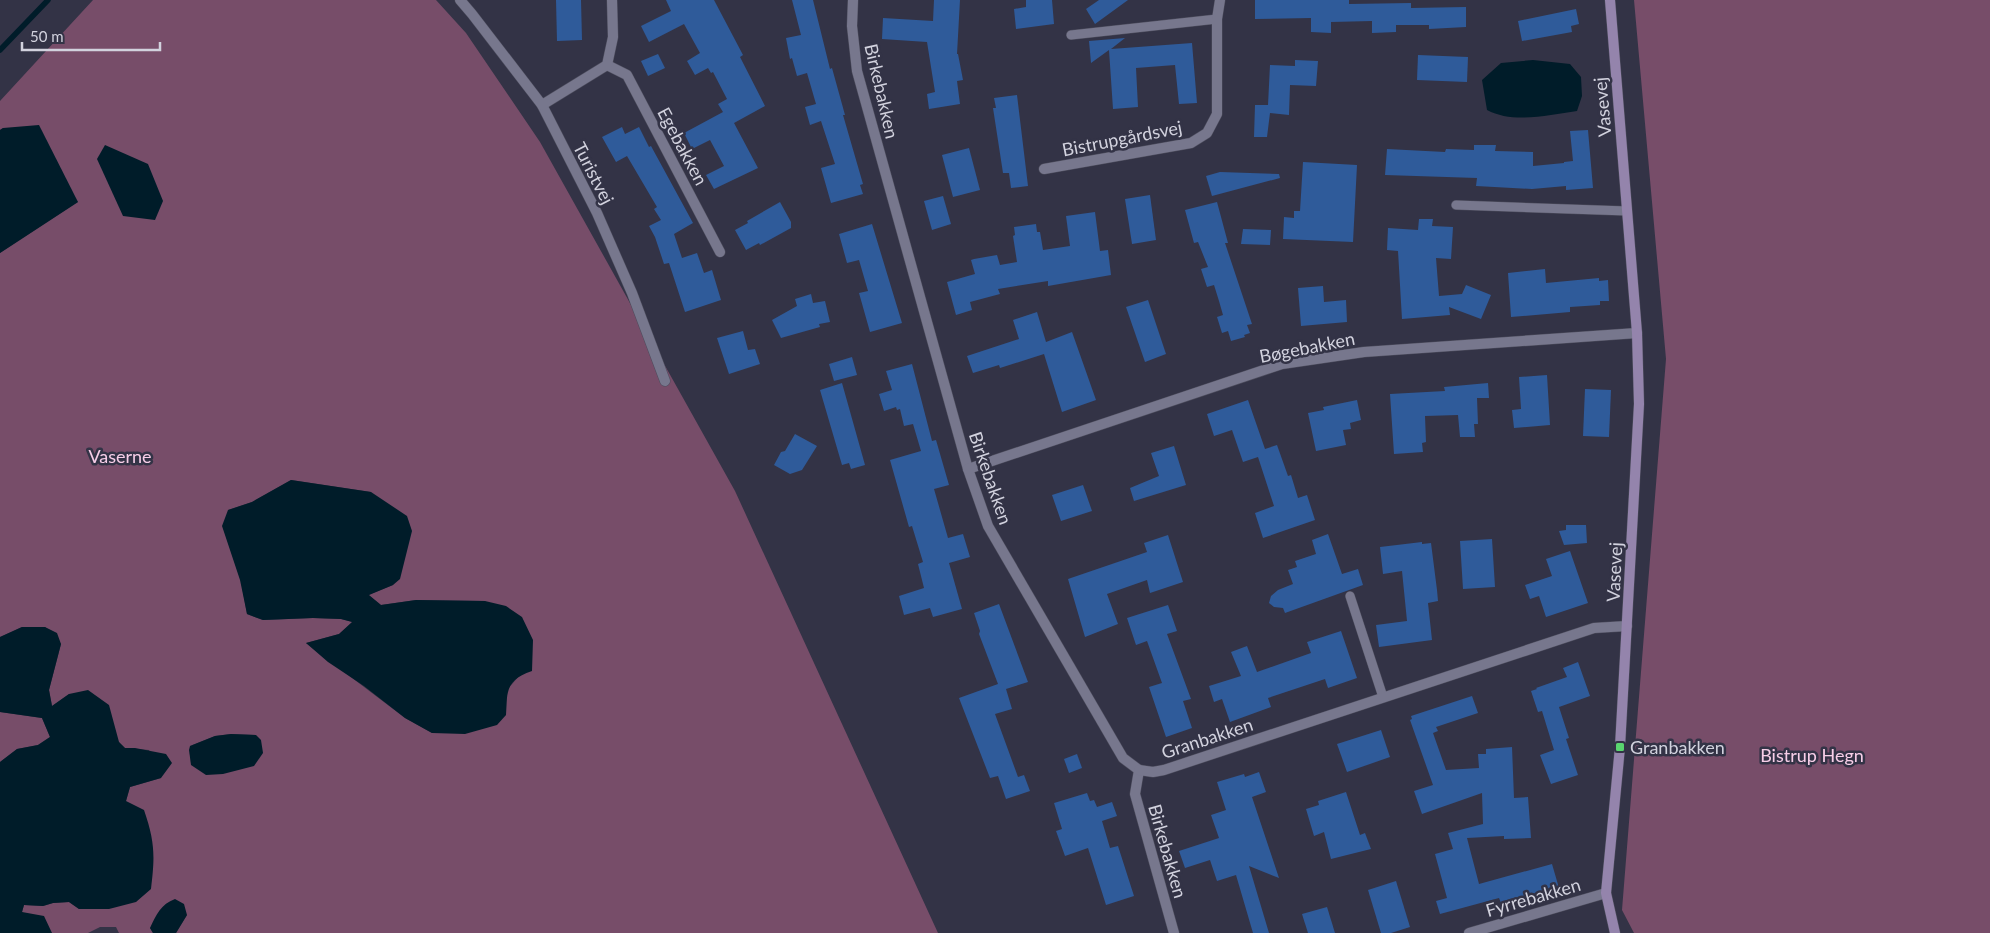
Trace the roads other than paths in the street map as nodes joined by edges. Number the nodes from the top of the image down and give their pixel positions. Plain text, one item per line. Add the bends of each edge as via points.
1 (460, 0) edge
2 (612, 0) edge
3 (854, 0) edge
4 (1220, 0) edge
5 (1610, 0) edge
6 (1216, 19) junction
7 (1071, 34) dead end
8 (607, 64) junction
9 (542, 105) junction
10 (1044, 169) dead end
11 (1456, 205) dead end
12 (1627, 211) junction
13 (720, 252) dead end
14 (1637, 333) junction
15 (665, 381) dead end
16 (968, 469) junction
17 (1350, 596) dead end
18 (1627, 626) junction
19 (1383, 697) junction
20 (1139, 770) junction
21 (1606, 893) junction
22 (1174, 933) edge
23 (1470, 933) edge
24 (1615, 933) edge

1 - 9 street, Turistvej
2 - 8 street via 613,37
3 - 16 street, Birkebakken via 852,26 857,71
4 - 6 street, Bistrupgårdsvej
5 - 12 street, Vasevej
6 - 7 lane
6 - 10 street, Bistrupgårdsvej via 1217,114 1208,133 1191,143
8 - 9 street
8 - 13 street, Egebakken via 627,75
9 - 15 street, Turistvej via 632,293
11 - 12 lane
12 - 14 street, Vasevej
14 - 16 street, Bøgebakken via 1364,352 1282,364
14 - 18 street, Vasevej via 1639,404
16 - 20 street, Birkebakken via 988,526 1124,758
17 - 19 lane
18 - 19 street, Granbakken via 1594,628
18 - 21 street, Vasevej via 1619,764
19 - 20 street, Granbakken via 1164,770
20 - 22 street, Birkebakken via 1135,794
21 - 23 street, Fyrrebakken
21 - 24 street, Vasevej

